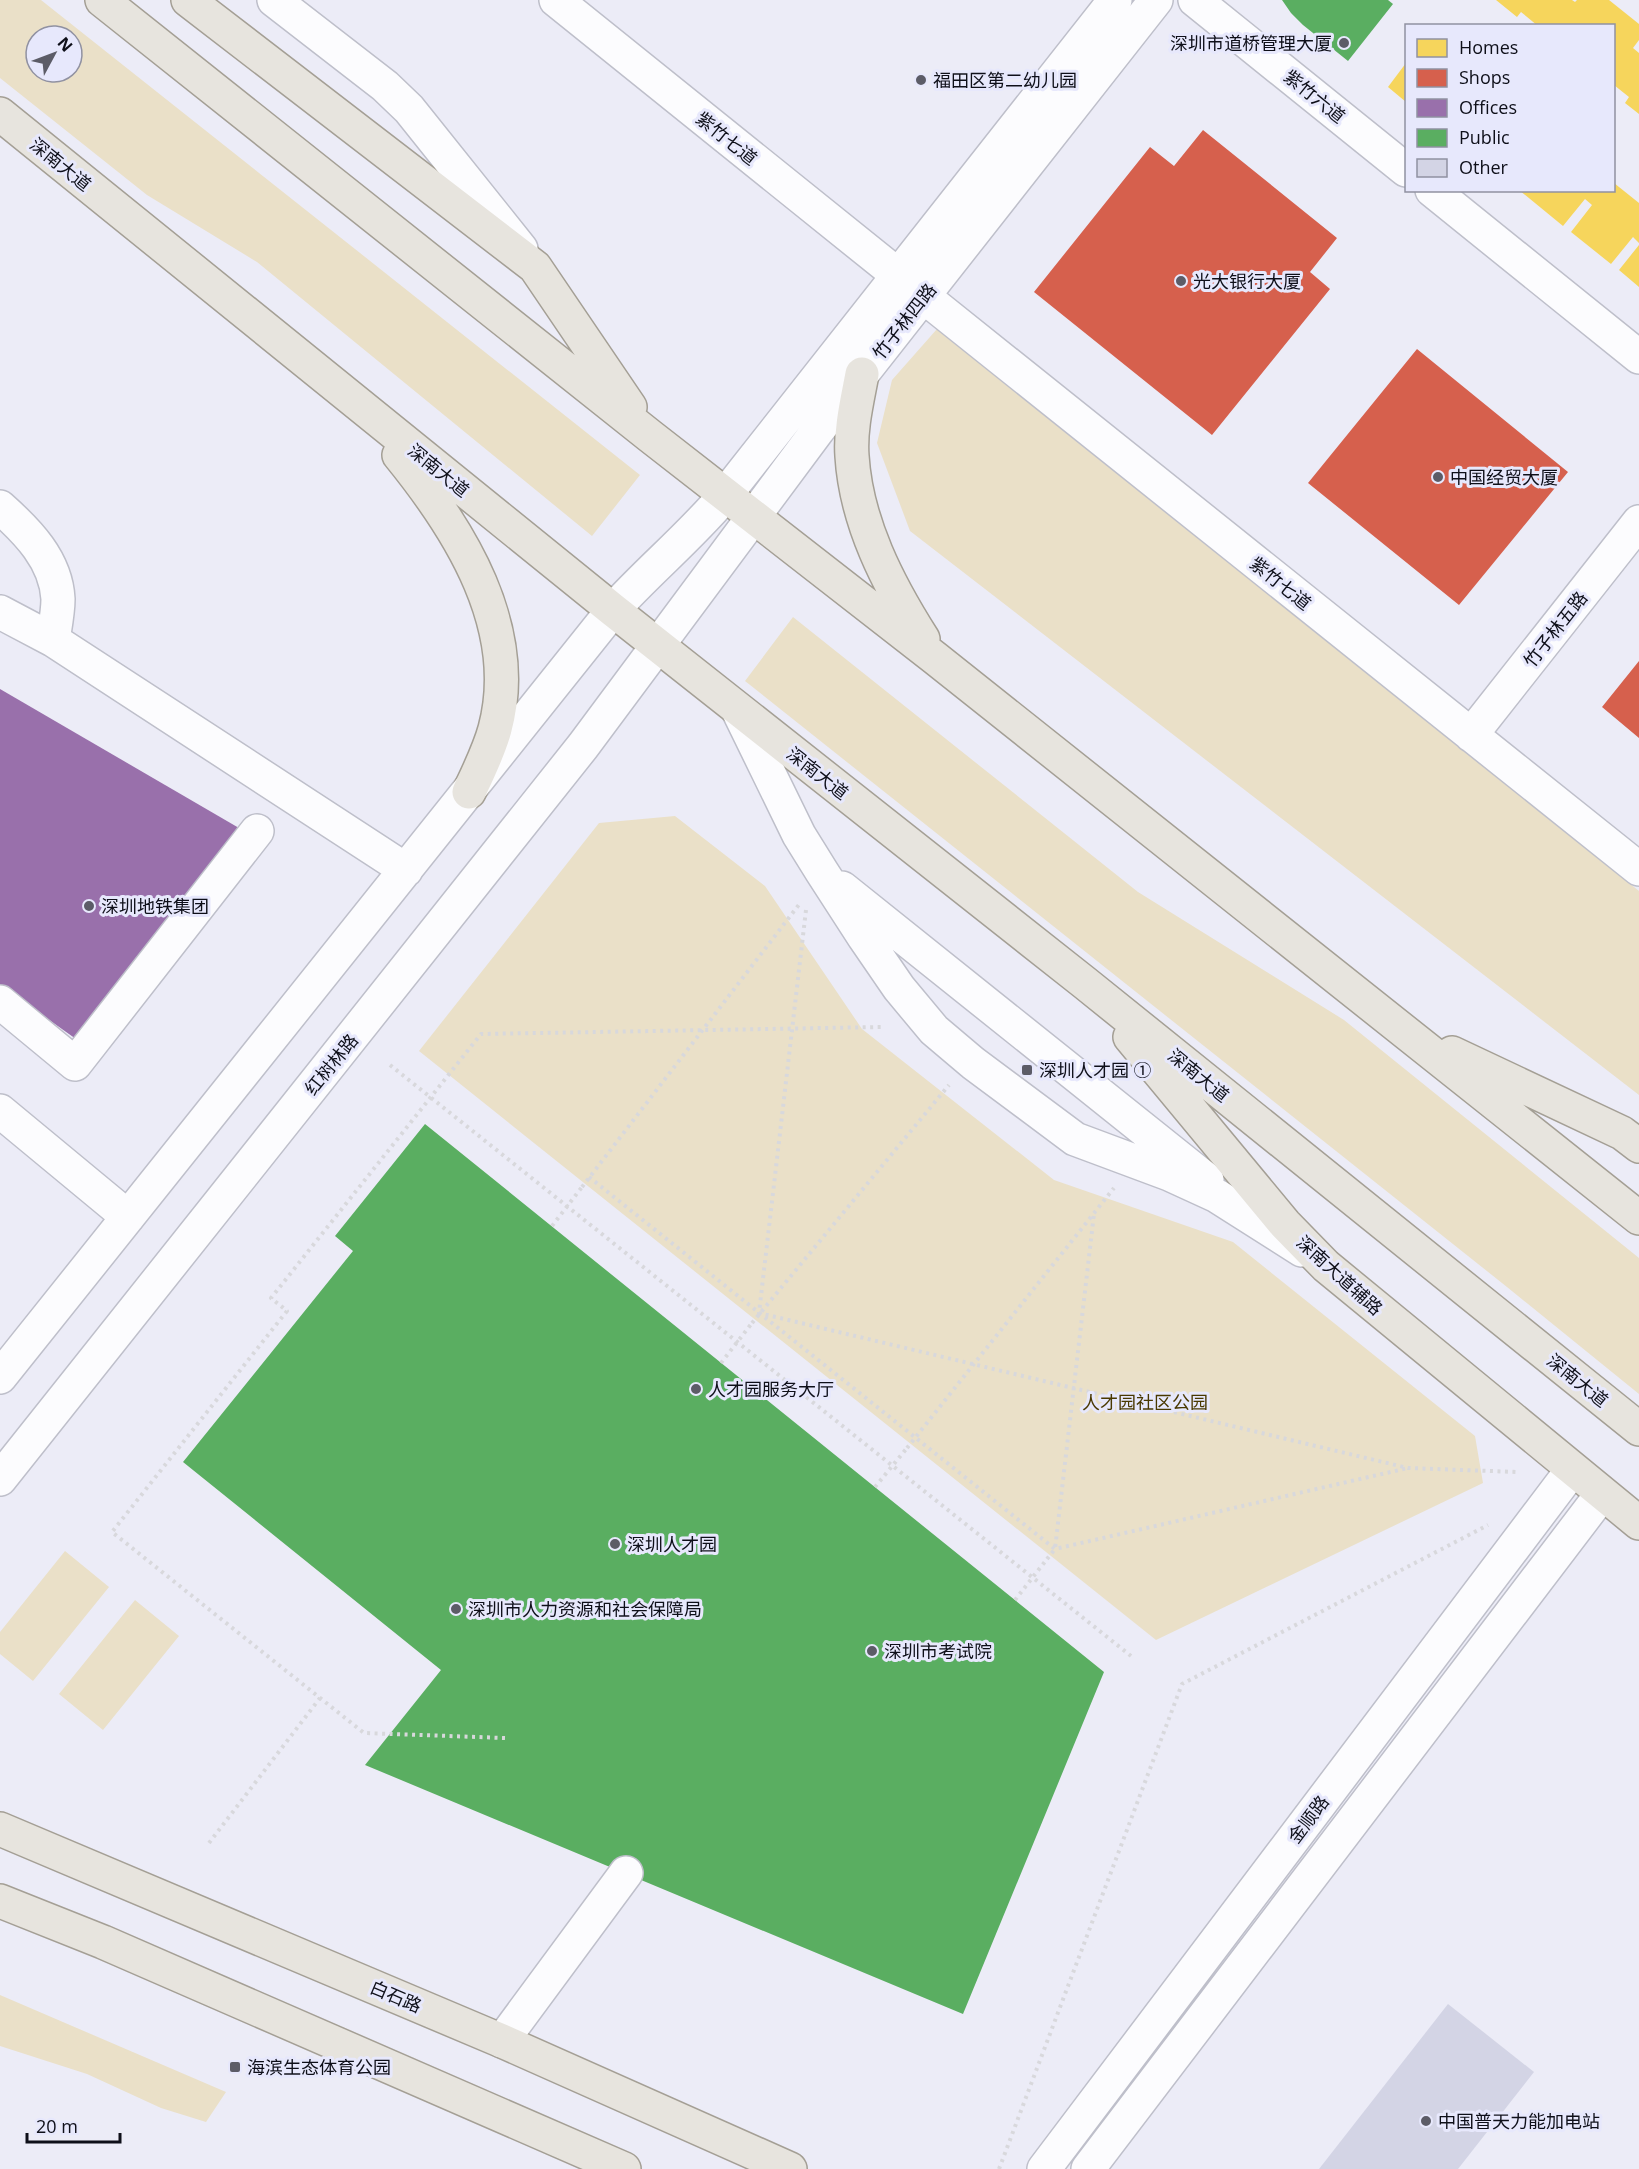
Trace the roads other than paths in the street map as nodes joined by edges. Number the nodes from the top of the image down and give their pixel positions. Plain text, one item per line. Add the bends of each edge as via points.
1 (102, 0) edge
2 (188, 0) edge
3 (274, 0) edge
4 (556, 0) edge
5 (1116, 0) edge
6 (1156, 0) edge
7 (1194, 0) edge
8 (0, 114) edge
9 (1405, 168) edge
10 (1434, 192) edge
11 (535, 267) junction
12 (898, 276) junction
13 (923, 296) junction
14 (1639, 357) edge
15 (316, 371) junction
16 (862, 374) junction
17 (650, 436) junction
18 (726, 494) junction
19 (0, 507) edge
20 (754, 516) junction
21 (1639, 522) edge
22 (613, 610) junction
23 (0, 612) edge
24 (53, 640) junction
25 (658, 646) junction
26 (935, 658) junction
27 (738, 710) junction
28 (1471, 735) junction
29 (469, 792) junction
30 (257, 831) dead end
31 (1639, 869) edge
32 (406, 870) junction
33 (822, 872) junction
34 (1085, 983) junction
35 (0, 1002) edge
36 (1404, 1031) junction
37 (0, 1111) edge
38 (1639, 1146) edge
39 (128, 1217) junction
40 (1639, 1218) edge
41 (1257, 1220) junction
42 (1326, 1266) junction
43 (0, 1377) edge
44 (1639, 1430) edge
45 (1572, 1470) junction
46 (0, 1479) edge
47 (1602, 1494) junction
48 (1639, 1523) edge
49 (1306, 1822) junction
50 (0, 1829) edge
51 (1336, 1843) junction
52 (626, 1873) dead end
53 (0, 1901) edge
54 (502, 2041) junction
55 (1095, 2102) junction
56 (1119, 2128) junction
57 (624, 2169) edge
58 (790, 2169) edge
59 (1044, 2169) edge
60 (1088, 2169) edge

1 - 17 main road
2 - 11 main road
3 - 11 street via 409,109
4 - 12 street, 紫竹七道
5 - 12 street, 竹子林四路
6 - 13 street, 竹子林四路
7 - 9 street, 紫竹六道
8 - 15 main road, 深南大道
10 - 14 street
11 - 17 main road
12 - 18 street, 竹子林四路
13 - 16 street, 竹子林四路
13 - 28 street, 紫竹七道
15 - 22 main road, 深南大道
15 - 29 main road via 425,487 461,544 485,596 498,642 501,686 496,727
16 - 20 street, 竹子林四路
16 - 26 main road via 852,454 855,486 880,562
17 - 18 main road
18 - 20 main road
18 - 22 street, 竹子林四路
19 - 24 street via 40,549 52,572 58,598
20 - 25 street, 竹子林四路
20 - 26 main road
21 - 28 street, 竹子林五路
22 - 25 main road, 深南大道
22 - 29 street
23 - 24 street
24 - 32 street
25 - 27 main road, 深南大道
25 - 46 street, 红树林路 via 583,746
26 - 36 main road
27 - 33 street via 799,835
27 - 34 main road, 深南大道
28 - 31 street, 紫竹七道
29 - 32 street
30 - 35 street via 75,1064
32 - 39 street
33 - 41 street
33 - 41 street via 899,988 934,1030 973,1063 1075,1139 1169,1174
34 - 42 main road, 深南大道辅路 via 1285,1224
34 - 44 main road, 深南大道
36 - 38 main road via 1622,1133
36 - 40 main road
37 - 39 street
39 - 43 street
41 - 42 street
42 - 45 main road, 深南大道辅路
45 - 47 main road, 深南大道辅路
45 - 49 street, 金顺路
47 - 48 main road, 深南大道辅路
47 - 51 street, 金顺路
49 - 51 street
49 - 55 street, 金顺路
50 - 54 main road, 白石路
51 - 56 street, 金顺路
52 - 54 street
53 - 57 main road
54 - 58 main road, 白石路
55 - 56 street
55 - 59 street, 金顺路
56 - 60 street, 金顺路

